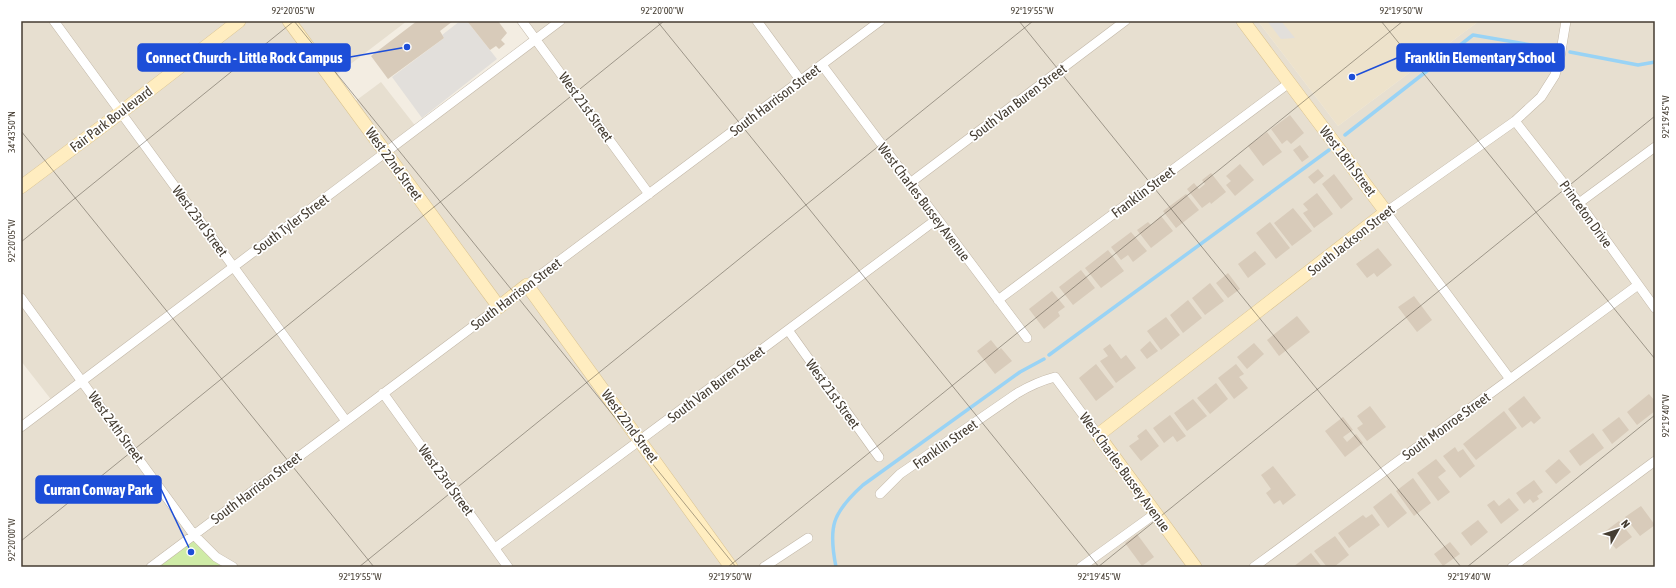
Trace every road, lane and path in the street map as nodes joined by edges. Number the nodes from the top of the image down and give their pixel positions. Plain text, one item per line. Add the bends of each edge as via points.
1 (54, 21) edge
2 (239, 21) edge
3 (289, 21) edge
4 (522, 21) edge
5 (560, 21) edge
6 (757, 21) edge
7 (880, 21) edge
8 (1125, 21) edge
9 (1243, 21) edge
10 (1566, 21) edge
11 (536, 39) junction
12 (822, 65) junction
13 (801, 81) junction
14 (1289, 83) junction
15 (120, 113) junction
16 (1515, 121) junction
17 (1655, 147) edge
18 (385, 152) junction
19 (910, 183) junction
20 (21, 187) edge
21 (649, 194) junction
22 (1579, 203) junction
23 (1386, 212) junction
24 (937, 219) junction
25 (233, 267) junction
26 (527, 285) junction
27 (1638, 285) junction
28 (21, 298) edge
29 (998, 300) junction
30 (499, 307) junction
31 (1655, 308) edge
32 (788, 330) junction
33 (1027, 338) dead end
34 (1055, 378) joint
35 (1510, 379) junction
36 (82, 380) junction
37 (383, 393) junction
38 (346, 421) junction
39 (21, 426) edge
40 (1098, 435) junction
41 (640, 440) junction
42 (879, 457) dead end
43 (1655, 461) edge
44 (880, 494) dead end
45 (1156, 513) junction
46 (194, 535) junction
47 (808, 538) dead end
48 (495, 548) junction
49 (151, 567) edge
50 (233, 567) edge
51 (508, 567) edge
52 (732, 567) edge
53 (764, 567) edge
54 (1081, 567) edge
55 (1195, 567) edge
56 (1254, 567) edge
57 (1512, 567) edge

1 - 15 street, West 23rd Street
2 - 15 street, Fair Park Boulevard
3 - 18 street, West 22nd Street
4 - 11 street, West 21st Street
5 - 11 street, South Tyler Street
6 - 13 street
7 - 12 street, South Harrison Street
8 - 19 street, South Van Buren Street
9 - 14 street, West 18th Street
10 - 16 street, South Jackson Street via 1560,57 1549,87
11 - 18 street, South Tyler Street
11 - 21 street, West 21st Street
12 - 13 street, South Harrison Street
12 - 19 street, West Charles Bussey Avenue
13 - 21 street, South Harrison Street
14 - 23 street, West 18th Street
14 - 29 street, Franklin Street
15 - 20 street, Fair Park Boulevard
15 - 25 street, West 23rd Street
16 - 22 street, Princeton Drive
16 - 23 street, South Jackson Street
17 - 22 street
18 - 25 street, South Tyler Street
18 - 30 street, West 22nd Street
19 - 24 street, West Charles Bussey Avenue
21 - 26 street, South Harrison Street
22 - 27 street, Princeton Drive
23 - 35 street, West 18th Street
23 - 40 street, South Jackson Street
24 - 29 street, West Charles Bussey Avenue
24 - 32 street, South Van Buren Street
25 - 36 street, South Tyler Street
25 - 38 street, West 23rd Street
26 - 30 street, South Harrison Street
26 - 41 street, West 22nd Street
27 - 31 street, Princeton Drive
27 - 35 street, South Monroe Street
28 - 36 street, West 24th Street
29 - 33 street, West Charles Bussey Avenue
30 - 37 street, South Harrison Street
32 - 41 street, South Van Buren Street
32 - 42 street, West 21st Street
34 - 40 street, West Charles Bussey Avenue
34 - 44 street, Franklin Street via 1032,384 1016,394 900,474
35 - 56 street, South Monroe Street
36 - 39 street, South Tyler Street
36 - 46 street, West 24th Street
37 - 38 street, South Harrison Street
37 - 48 street, West 23rd Street
38 - 46 street, South Harrison Street
40 - 45 street, West Charles Bussey Avenue
41 - 48 street, South Van Buren Street
41 - 52 street, West 22nd Street
43 - 57 street
45 - 54 street
45 - 55 street, West Charles Bussey Avenue
46 - 49 street, South Harrison Street
46 - 50 street, West 24th Street via 216,557
47 - 53 street
48 - 51 street, West 23rd Street

